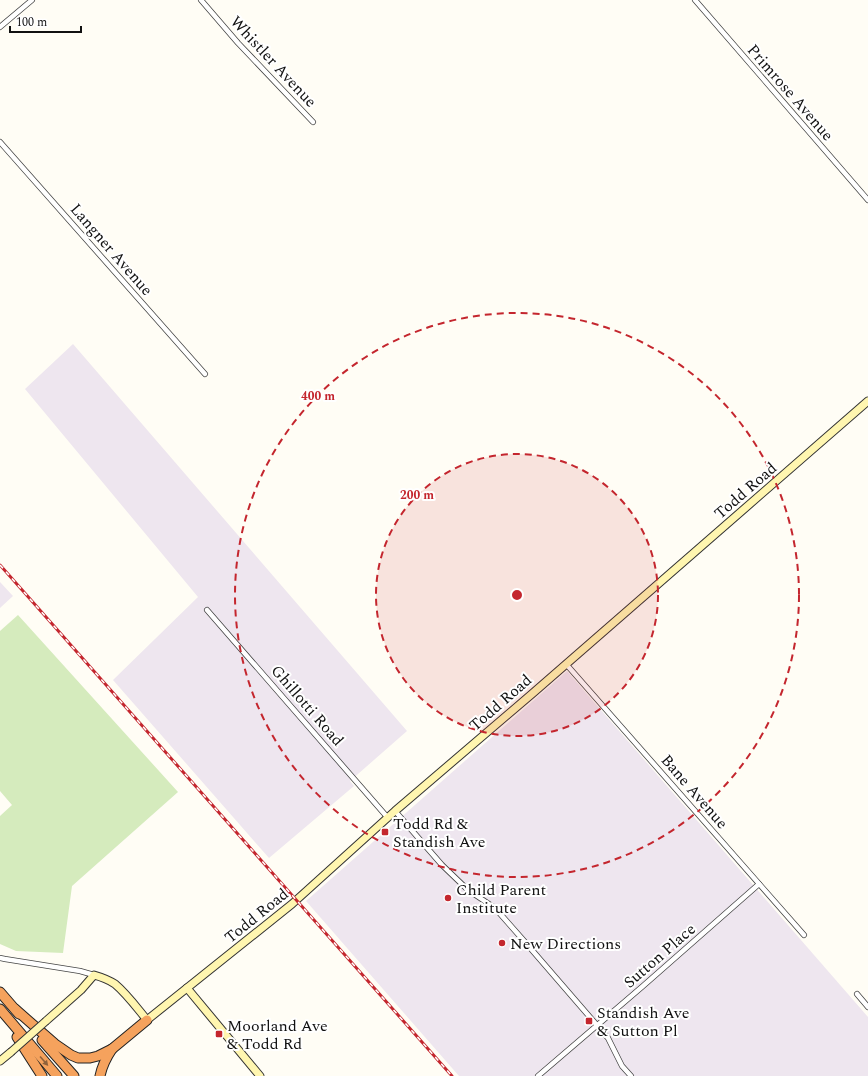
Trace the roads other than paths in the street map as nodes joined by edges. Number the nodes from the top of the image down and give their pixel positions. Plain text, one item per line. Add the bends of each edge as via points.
1 (32, 0) edge
2 (201, 0) edge
3 (694, 0) edge
4 (0, 27) edge
5 (313, 122) dead end
6 (0, 142) edge
7 (868, 200) edge
8 (205, 374) dead end
9 (868, 401) edge
10 (207, 610) dead end
11 (566, 664) junction
12 (395, 811) junction
13 (388, 818) junction
14 (759, 884) junction
15 (804, 935) dead end
16 (0, 958) edge
17 (94, 975) junction
18 (187, 988) junction
19 (0, 992) edge
20 (857, 994) dead end
21 (868, 1007) edge
22 (15, 1009) junction
23 (0, 1010) edge
24 (147, 1020) junction
25 (597, 1025) junction
26 (112, 1049) junction
27 (0, 1061) edge
28 (42, 1076) edge
29 (57, 1076) edge
30 (74, 1076) edge
31 (100, 1076) edge
32 (260, 1076) edge
33 (538, 1076) edge
34 (631, 1076) edge

1 - 4 street
2 - 5 street, Whistler Avenue
3 - 7 street, Primrose Avenue
6 - 8 street, Langner Avenue
9 - 11 main road, Todd Road
10 - 13 street, Ghillotti Road
11 - 12 main road, Todd Road
11 - 14 street, Bane Avenue
12 - 13 main road, Todd Road
12 - 25 street via 442,865 468,890 495,908
13 - 18 main road, Todd Road via 292,904
14 - 15 street, Bane Avenue
14 - 25 street, Sutton Place
16 - 17 street
17 - 24 main road via 115,984
17 - 27 main road, bridge via 81,990
18 - 24 main road, Todd Road
18 - 32 main road
19 - 22 highway
20 - 21 street
22 - 26 highway via 55,1044 78,1058 98,1056
22 - 30 highway
23 - 28 highway
23 -> 29 highway
24 - 26 highway
25 - 33 street, Sutton Place
25 - 34 street
26 - 31 highway via 104,1061

